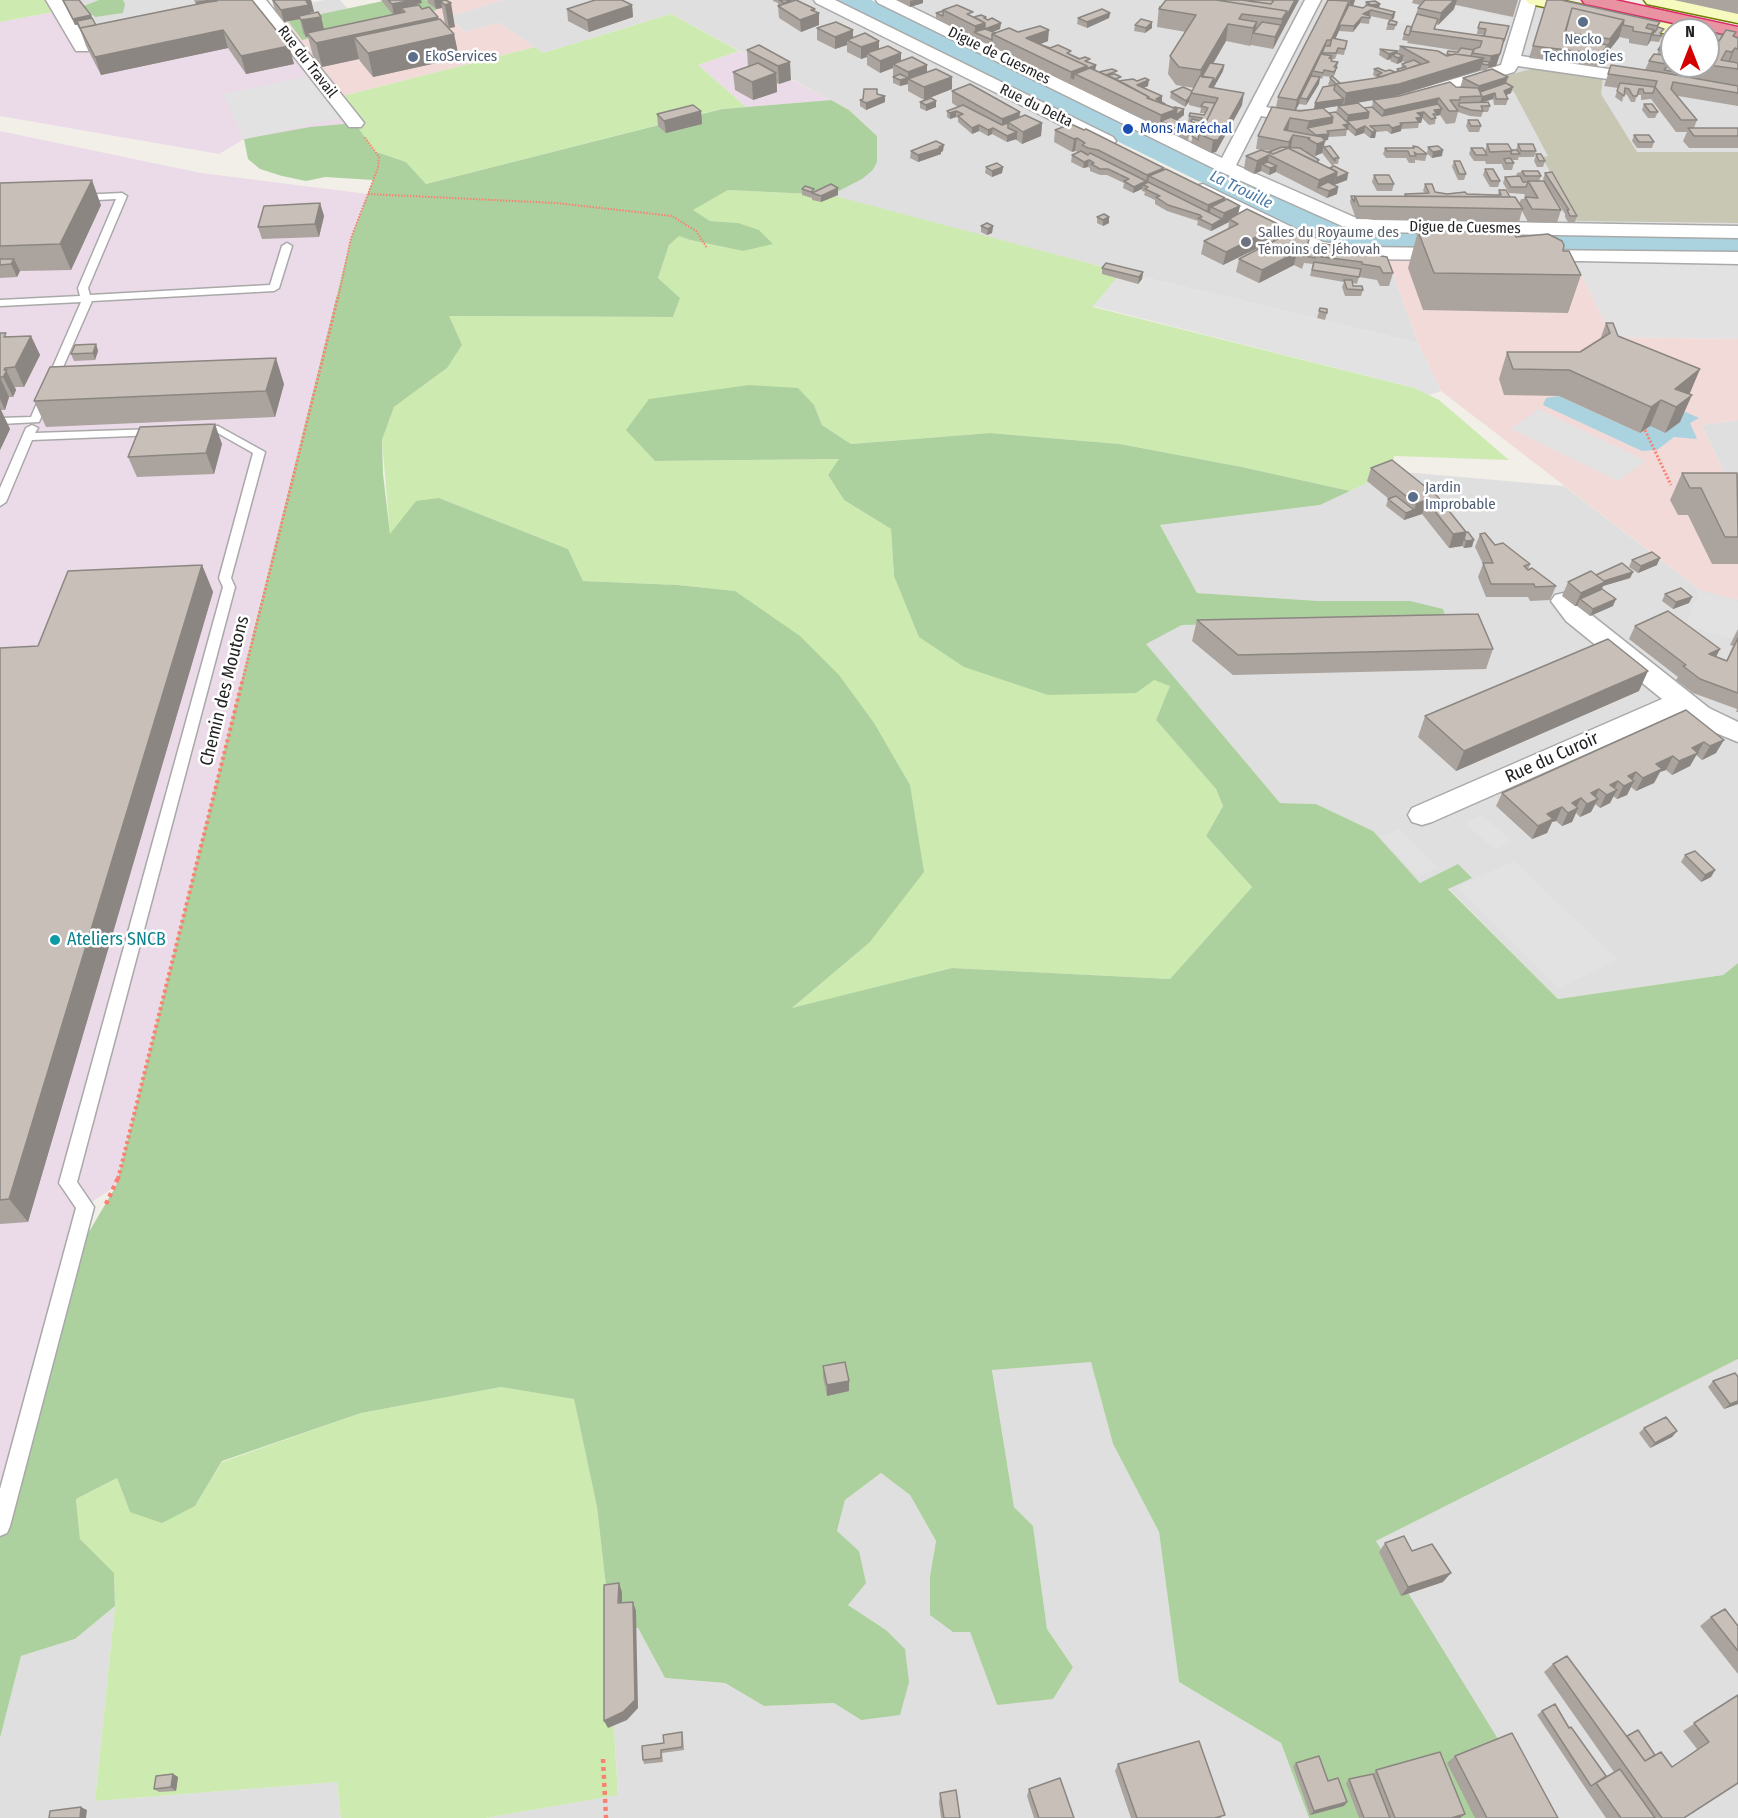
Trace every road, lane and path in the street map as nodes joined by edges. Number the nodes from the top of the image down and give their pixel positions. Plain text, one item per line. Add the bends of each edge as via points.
1 (54, 0) edge
2 (258, 0) edge
3 (822, 0) edge
4 (884, 0) edge
5 (1313, 0) edge
6 (1528, 0) edge
7 (1534, 0) edge
8 (1591, 0) edge
9 (1653, 0) edge
10 (1738, 18) edge
11 (1660, 19) edge
12 (1660, 27) edge
13 (1738, 27) edge
14 (1720, 28) edge
15 (1720, 32) edge
16 (1738, 33) edge
17 (1720, 37) edge
18 (1738, 44) edge
19 (82, 46) edge
20 (1512, 60) junction
21 (1664, 82) edge
22 (1395, 102) edge
23 (1255, 111) junction
24 (1323, 114) edge
25 (355, 123) joint
26 (1119, 147) edge
27 (1226, 167) junction
28 (1187, 181) edge
29 (368, 194) junction
30 (67, 198) edge
31 (1738, 232) edge
32 (287, 246) dead end
33 (707, 248) dead end
34 (1477, 255) edge
35 (1512, 255) edge
36 (1738, 258) edge
37 (87, 300) junction
38 (0, 303) edge
39 (35, 420) junction
40 (0, 421) edge
41 (1645, 430) edge
42 (28, 437) junction
43 (1671, 486) dead end
44 (0, 502) edge
45 (1564, 601) dead end
46 (1682, 701) junction
47 (1738, 733) edge
48 (1422, 815) dead end
49 (105, 1206) dead end
50 (0, 1526) edge
51 (603, 1759) dead end
52 (606, 1818) edge

1 - 19 street
2 - 25 street, Rue du Travail
3 - 26 street, Rue du Delta
4 - 27 street, Digue de Cuesmes
5 - 23 street
6 - 20 street
7 - 12 street
8 - 11 highway
9 - 10 street
13 - 14 highway
15 - 16 highway
17 - 18 street
20 - 21 street
20 - 22 street via 1508,68 1493,74
23 - 24 street via 1302,117
23 - 27 street
25 - 29 path, Chemin des Moutons via 379,157
27 - 31 street, Digue de Cuesmes via 1333,217 1374,226
28 - 34 street, Digue de Cuesmes via 1318,247 1357,253
29 - 33 path via 556,203 672,216 696,231
29 - 49 path, Chemin des Moutons via 351,238 116,1186
30 - 37 lane via 122,196 83,288
32 - 37 lane via 274,288
35 - 36 street, Digue de Cuesmes
37 - 38 lane
37 - 39 lane
39 - 40 lane
39 - 42 lane
41 - 43 path
42 - 44 lane
42 - 50 lane via 218,429 260,452 225,578 229,587 68,1183 84,1207
45 - 46 street via 1575,615
46 - 47 street via 1700,715
46 - 48 street, Rue du Curoir
51 - 52 path

